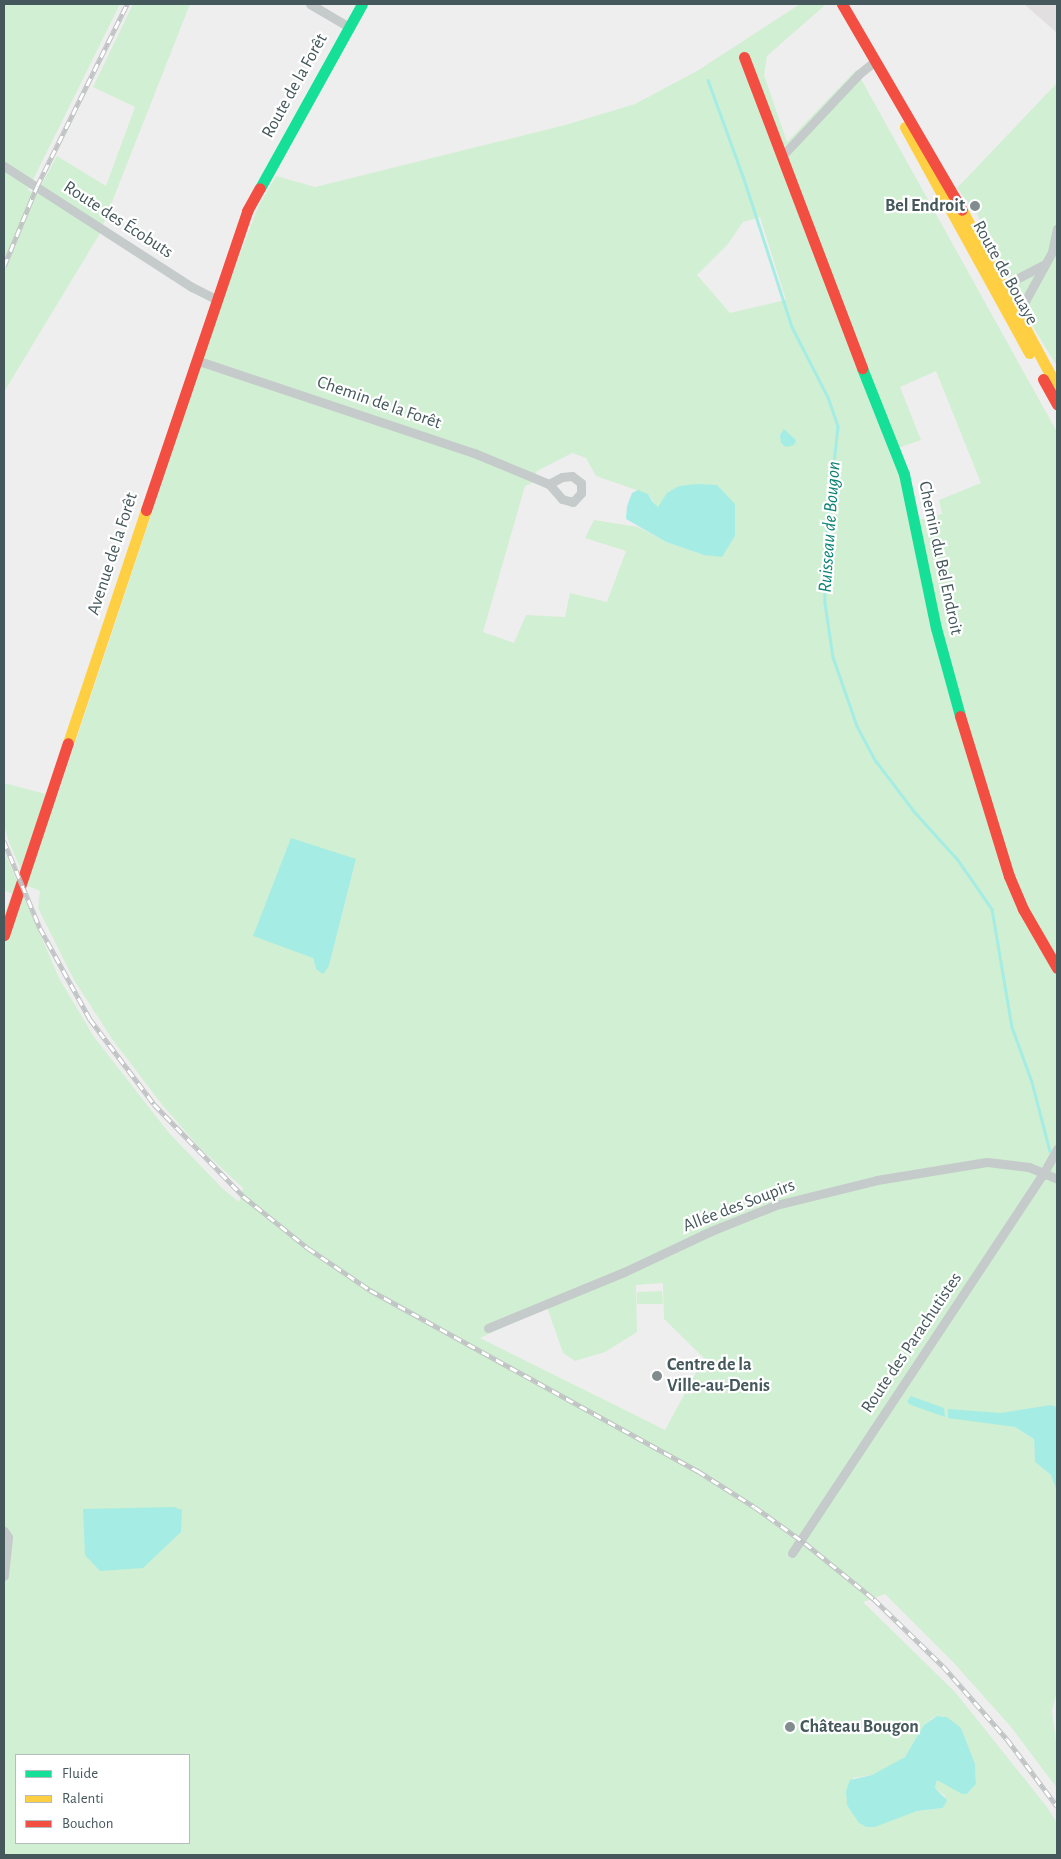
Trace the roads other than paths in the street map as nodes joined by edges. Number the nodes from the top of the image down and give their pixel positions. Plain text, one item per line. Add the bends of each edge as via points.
1 (310, 4) edge
2 (362, 4) edge
3 (842, 4) edge
4 (349, 27) junction
5 (744, 57) dead end
6 (872, 59) junction
7 (782, 156) junction
8 (4, 166) edge
9 (260, 186) joint
10 (1057, 229) edge
11 (1045, 264) junction
12 (998, 290) junction
13 (216, 298) junction
14 (1016, 309) junction
15 (196, 360) junction
16 (1057, 387) edge
17 (1057, 404) edge
18 (548, 484) dead end
19 (4, 935) edge
20 (1057, 968) edge
21 (1057, 1149) edge
22 (1044, 1172) junction
23 (1057, 1179) edge
24 (488, 1328) dead end
25 (4, 1531) edge
26 (792, 1553) dead end
27 (4, 1576) edge

1 - 4 street
2 - 4 street, Route de la Forêt
3 - 6 street, Route de Bouaye
4 - 9 street, Route de la Forêt
5 - 7 street, Chemin du Bel Endroit
6 - 7 street
6 - 12 street, Route de Bouaye via 938,189
7 - 20 street, Chemin du Bel Endroit via 836,304 904,474 936,628 1009,876
8 - 13 street, Route des Écobuts via 192,287
9 - 13 street, Avenue de la Forêt via 247,211
10 - 11 street via 1052,252
11 - 12 street
11 - 14 street via 1024,303
12 - 14 street, Route de Bouaye
12 - 17 street, Route de Bouaye
13 - 15 street, Avenue de la Forêt
14 - 16 street, Route de Bouaye
15 - 18 street, Chemin de la Forêt via 474,453
15 - 19 street, Avenue de la Forêt
21 - 22 street, Route des Parachutistes
22 - 23 street, Allée des Soupirs
22 - 24 street, Allée des Soupirs via 1011,1163 986,1162 876,1180 776,1205
22 - 26 street, Route des Parachutistes
25 - 27 street via 8,1536

